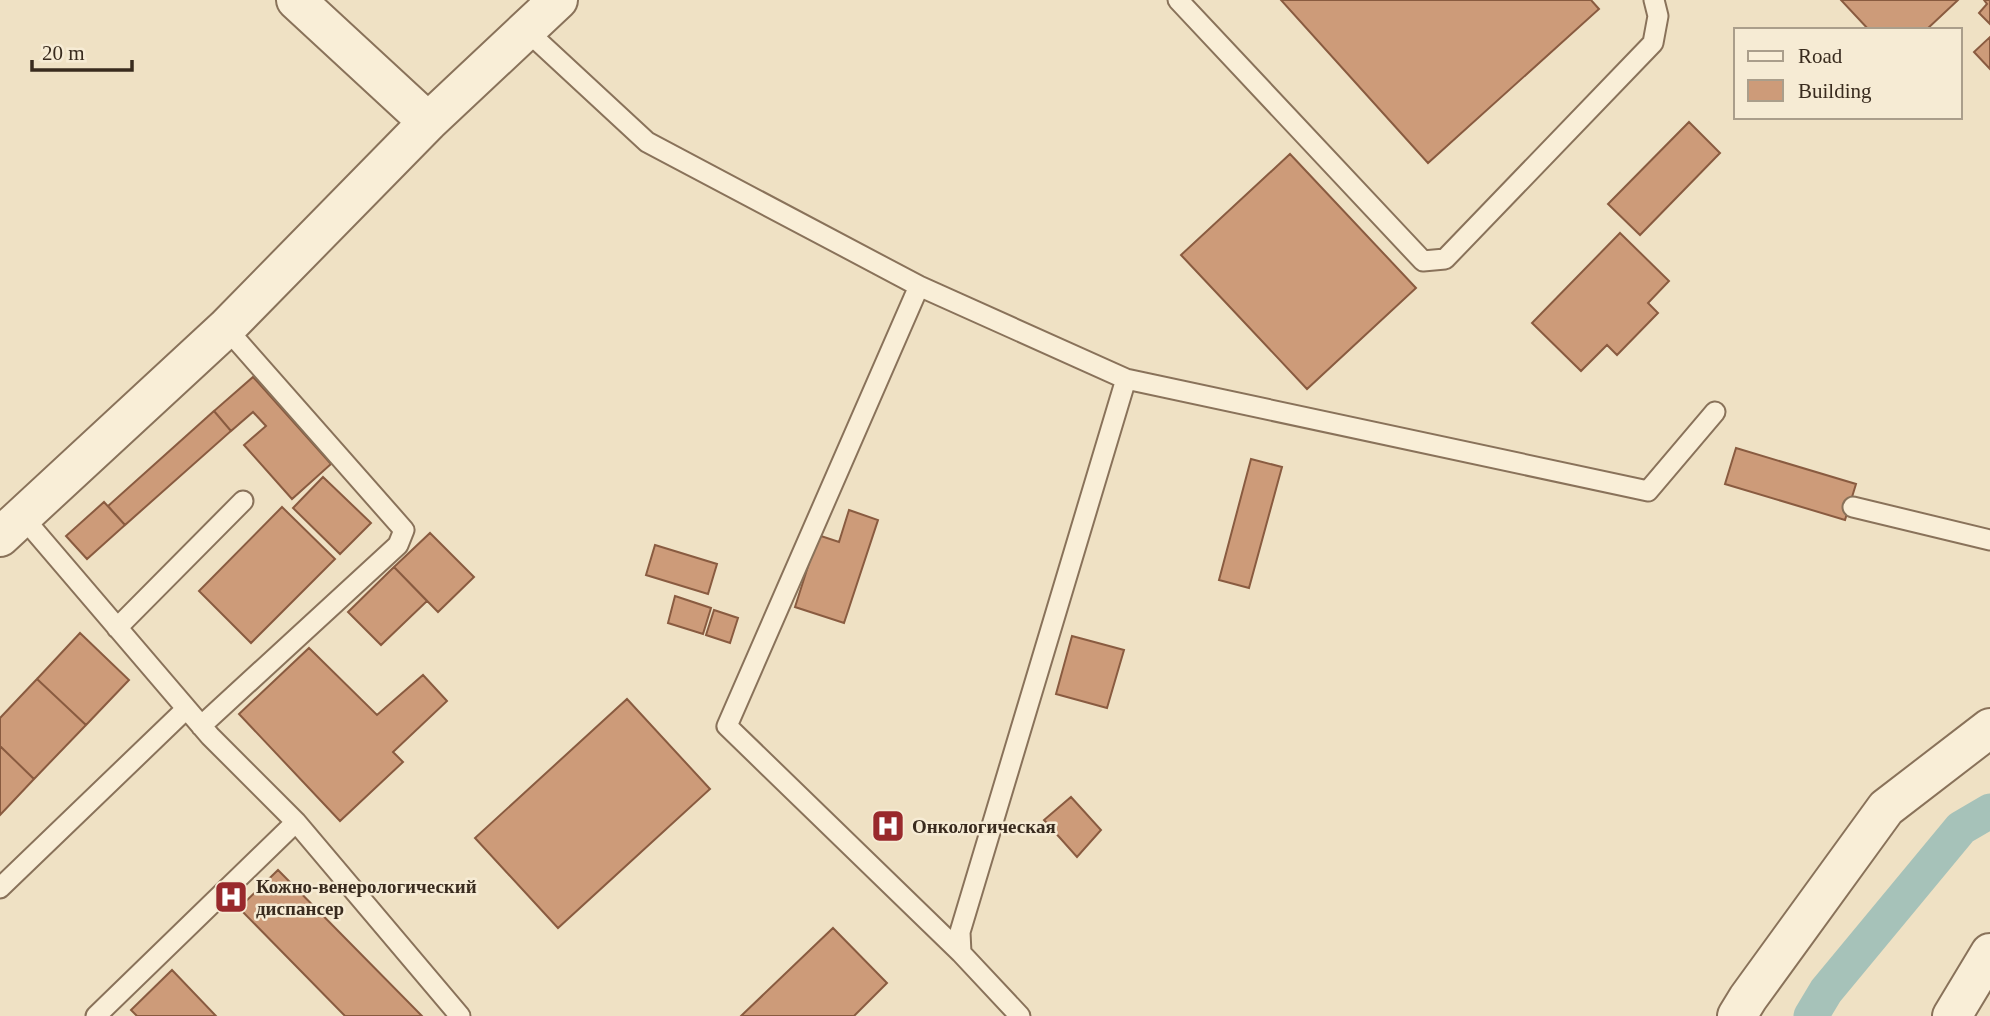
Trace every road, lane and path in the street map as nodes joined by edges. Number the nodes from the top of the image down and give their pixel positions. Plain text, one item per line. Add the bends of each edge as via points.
1 (296, 0) edge
2 (1178, 0) edge
3 (1654, 0) edge
4 (538, 14) edge
5 (428, 122) junction
6 (919, 285) junction
7 (226, 328) junction
8 (1126, 379) junction
9 (1715, 412) dead end
10 (243, 501) dead end
11 (1853, 507) dead end
12 (11, 526) edge
13 (1990, 540) edge
14 (117, 628) junction
15 (186, 709) junction
16 (201, 726) junction
17 (1990, 727) edge
18 (296, 822) junction
19 (0, 888) edge
20 (961, 953) junction
21 (1990, 953) edge
22 (96, 1016) edge
23 (460, 1016) edge
24 (1020, 1016) edge
25 (1737, 1016) edge
26 (1952, 1016) edge

1 - 5 street
2 - 3 lane via 1423,261 1445,259 1653,43 1658,16
4 - 5 street
4 - 6 lane via 647,142
5 - 7 street
6 - 8 lane
6 - 20 lane via 727,726
7 - 12 street
7 - 16 lane via 404,530 398,545
8 - 9 lane via 1648,491
8 - 20 lane via 960,932
10 - 14 lane
11 - 13 lane
12 - 14 lane
14 - 15 lane
15 - 16 lane
15 - 19 lane
16 - 18 lane
17 - 25 street via 1886,808
18 - 22 lane
18 - 23 lane
20 - 24 lane
21 - 26 street

